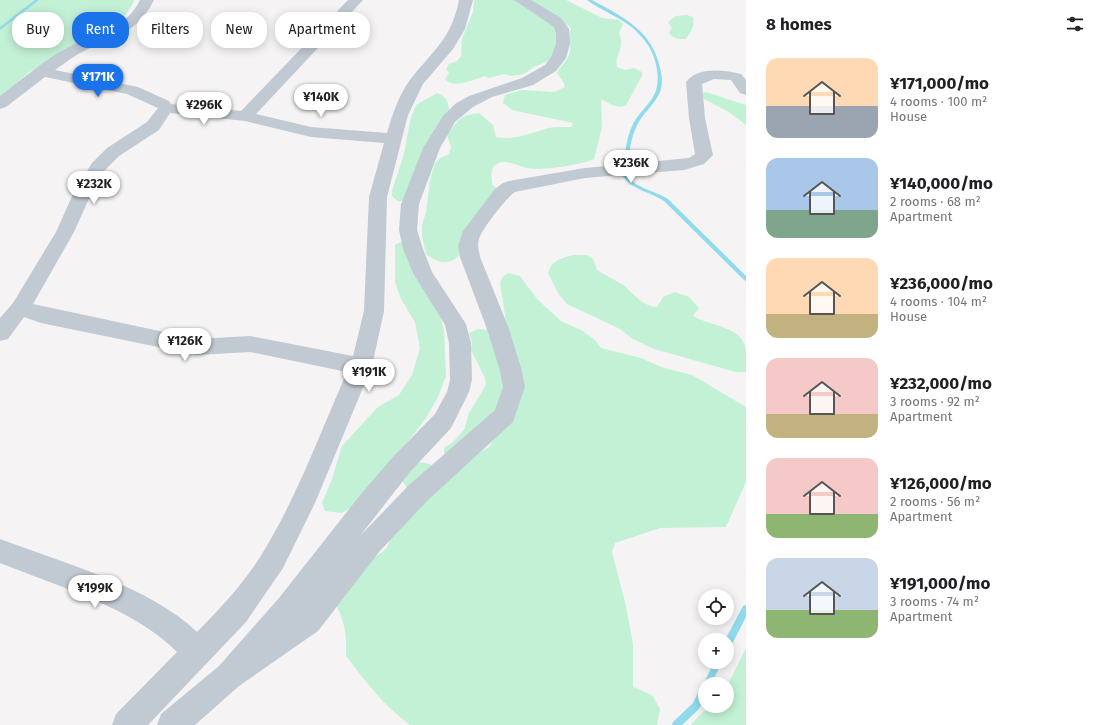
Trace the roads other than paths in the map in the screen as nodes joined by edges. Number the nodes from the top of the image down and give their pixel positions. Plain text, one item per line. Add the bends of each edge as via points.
1 (147, 0) edge
2 (356, 0) edge
3 (466, 0) edge
4 (521, 0) edge
5 (42, 72) junction
6 (746, 90) edge
7 (0, 104) edge
8 (166, 108) junction
9 (245, 116) junction
10 (394, 139) junction
11 (20, 308) junction
12 (0, 333) edge
13 (361, 366) junction
14 (0, 551) edge
15 (198, 653) junction
16 (229, 676) junction
17 (127, 725) edge
18 (172, 725) edge

1 - 5 street via 133,23 70,52
2 - 9 street
3 - 10 street via 458,29 448,46 416,83 408,97
4 - 16 street via 554,19 562,27 564,40 559,57 552,66 535,78 476,98 460,108 448,120 438,133 410,204 408,216 409,236 423,273 456,324 461,362 458,392 443,421 400,465 289,608
5 - 7 street
5 - 8 street via 132,90 163,104
6 - 16 street via 736,77 726,74 702,77 694,82 697,118 704,148 702,159 684,165 585,173 509,187 501,193 470,236 468,246 511,371 514,387 505,415 418,493 370,543 308,622
8 - 9 street
8 - 11 street via 154,126 113,152 98,167 83,192 65,232
9 - 10 street via 311,132
10 - 13 street via 378,197 374,311
11 - 12 street
11 - 13 street via 41,315 197,347 250,344
13 - 15 street via 302,503 274,559 236,612
14 - 15 street via 117,596 174,629
15 - 17 street
16 - 18 street

